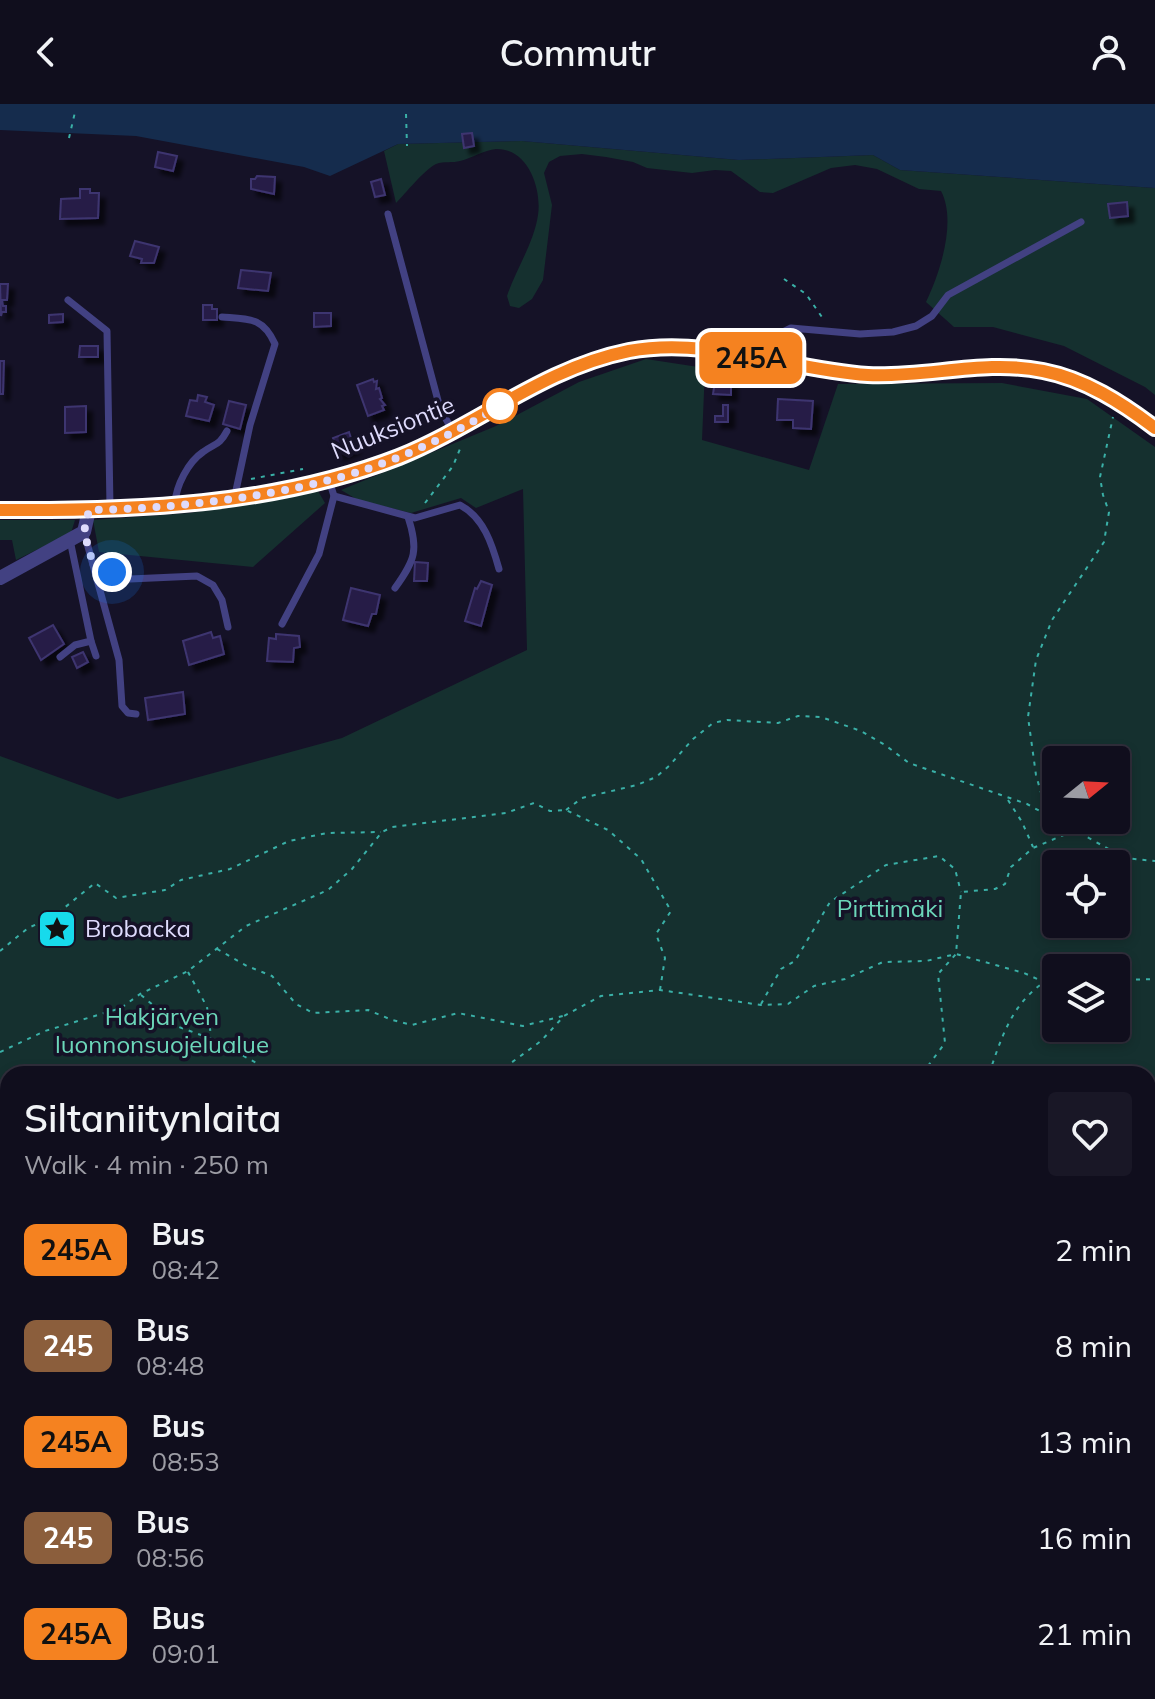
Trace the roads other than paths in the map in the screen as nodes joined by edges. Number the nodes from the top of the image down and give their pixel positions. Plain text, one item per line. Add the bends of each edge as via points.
1 (388, 214) dead end
2 (1081, 222) dead end
3 (68, 300) dead end
4 (222, 317) dead end
5 (766, 361) junction
6 (1155, 428) edge
7 (227, 431) dead end
8 (454, 432) junction
9 (329, 480) junction
10 (236, 490) junction
11 (334, 496) junction
12 (175, 505) junction
13 (0, 510) edge
14 (89, 510) junction
15 (110, 510) junction
16 (412, 517) junction
17 (84, 532) junction
18 (70, 540) junction
19 (93, 564) junction
20 (499, 569) dead end
21 (0, 578) edge
22 (395, 588) dead end
23 (282, 624) dead end
24 (228, 627) dead end
25 (91, 641) junction
26 (96, 656) dead end
27 (60, 657) dead end
28 (136, 714) dead end

1 - 8 lane via 440,408
2 - 5 lane via 948,295 916,326 871,333 804,328 781,332
3 - 15 lane via 107,331
4 - 10 lane via 263,324 275,344
5 - 6 street, Nuuksiontie via 871,375 1018,367 1065,377 1116,400
5 - 8 street, Nuuksiontie via 683,349 605,357 550,377
7 - 12 lane via 221,443 201,453 184,475
8 - 9 street, Nuuksiontie
9 - 10 street, Nuuksiontie
9 - 11 lane
10 - 12 street, Nuuksiontie
11 - 16 lane
11 - 23 lane via 319,554
12 - 15 street, Nuuksiontie
13 - 14 street, Nuuksiontie
14 - 15 street, Nuuksiontie
14 - 17 street
16 - 20 lane via 460,505 473,512 490,539
16 - 22 lane via 416,552
17 - 18 street
17 - 19 lane
18 - 21 street
18 - 25 lane
19 - 24 lane via 130,579 197,576 213,585
19 - 28 lane via 119,660 122,706
25 - 26 lane
25 - 27 lane

